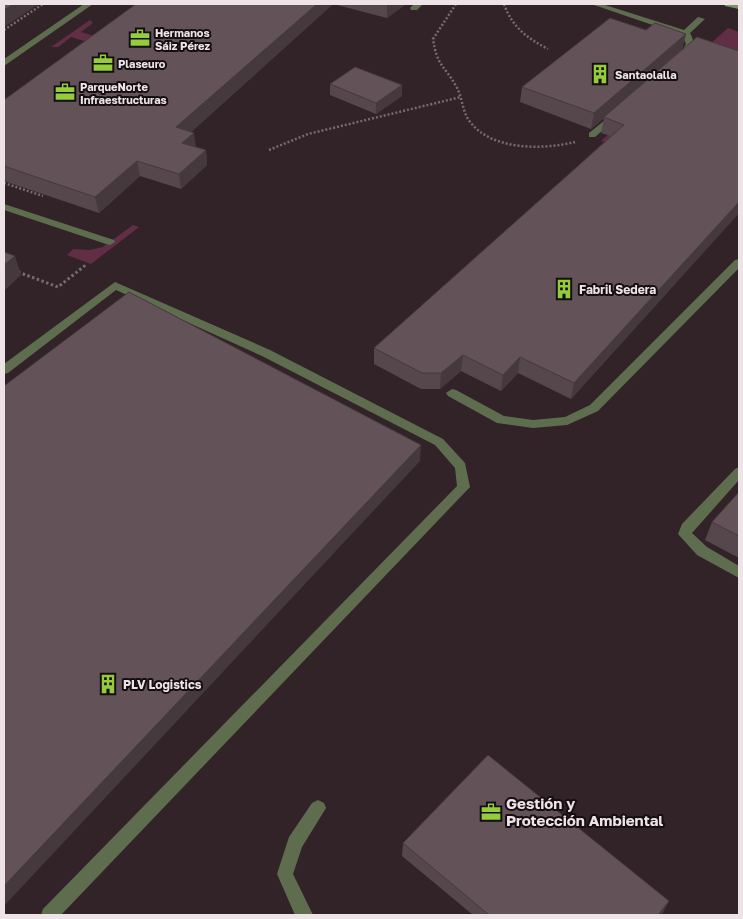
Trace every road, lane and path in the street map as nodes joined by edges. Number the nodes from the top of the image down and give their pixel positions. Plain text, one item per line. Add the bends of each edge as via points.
1 (43, 4) edge
2 (89, 4) edge
3 (456, 4) edge
4 (504, 4) edge
5 (595, 4) edge
6 (728, 4) edge
7 (739, 7) edge
8 (701, 19) dead end
9 (4, 31) edge
10 (685, 33) junction
11 (10, 34) dead end
12 (548, 50) dead end
13 (4, 63) edge
14 (673, 64) edge
15 (461, 97) junction
16 (621, 109) edge
17 (592, 135) joint
18 (269, 150) dead end
19 (4, 207) edge
20 (110, 242) dead end
21 (739, 262) edge
22 (87, 264) dead end
23 (13, 270) edge
24 (4, 370) edge
25 (452, 394) dead end
26 (739, 472) edge
27 (739, 572) edge
28 (318, 808) dead end
29 (48, 915) edge
30 (304, 915) edge

1 - 9 path
2 - 13 street
3 - 15 path via 433,39 436,58
4 - 12 path via 522,35
5 - 10 street
6 - 7 main road
8 - 10 street
9 - 11 path
10 - 14 street via 690,38 688,51
15 - 17 path via 468,118 479,132 496,140 544,146 572,143
15 - 18 path via 308,134
16 - 17 street
19 - 20 street
21 - 25 street via 594,408 567,421 533,424 501,420
22 - 23 path via 58,287
24 - 29 street via 116,285 266,353 439,442 461,466 464,486
26 - 27 street via 687,528 686,534 702,551
28 - 30 street via 295,843 285,874

